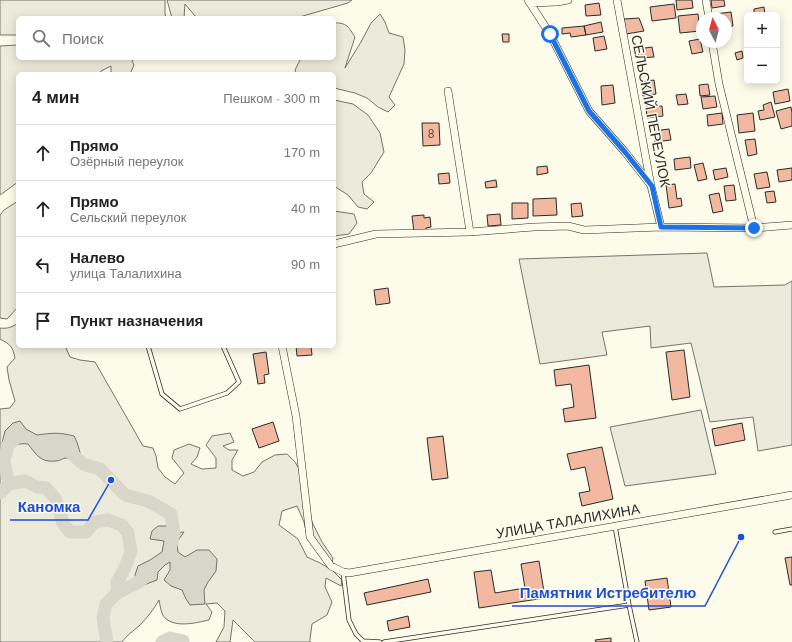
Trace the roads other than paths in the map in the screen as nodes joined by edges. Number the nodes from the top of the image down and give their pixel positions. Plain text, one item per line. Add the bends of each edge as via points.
1 (568, 0) edge
2 (617, 0) edge
3 (706, 0) edge
4 (529, 2) edge
5 (708, 12) edge
6 (713, 48) edge
7 (448, 91) dead end
8 (652, 186) junction
9 (792, 225) edge
10 (661, 227) junction
11 (754, 228) junction
12 (470, 232) junction
13 (336, 244) edge
14 (149, 348) edge
15 (224, 348) edge
16 (282, 348) edge
17 (792, 495) edge
18 (615, 526) junction
19 (792, 529) edge
20 (775, 532) dead end
21 (346, 573) junction
22 (629, 605) junction
23 (380, 642) edge
24 (384, 642) edge
25 (637, 642) edge

1 - 4 street
2 - 8 street, СЕЛЬСКИЙ ПЕРЕУЛОК
3 - 5 street
4 - 8 street via 550,34 589,111
6 - 11 street via 719,84
7 - 12 street
8 - 10 street, СЕЛЬСКИЙ ПЕРЕУЛОК
9 - 11 street
10 - 11 street
10 - 12 street via 584,230 568,226
12 - 13 street via 376,234
14 - 15 lane via 162,394 180,409 227,393 239,382
16 - 21 street via 296,416 310,536 331,566
17 - 18 street, УЛИЦА ТАЛАЛИХИНА
18 - 21 street, УЛИЦА ТАЛАЛИХИНА
18 - 22 lane
19 - 20 lane
21 - 23 lane via 349,620 363,641
22 - 24 lane
22 - 25 lane

